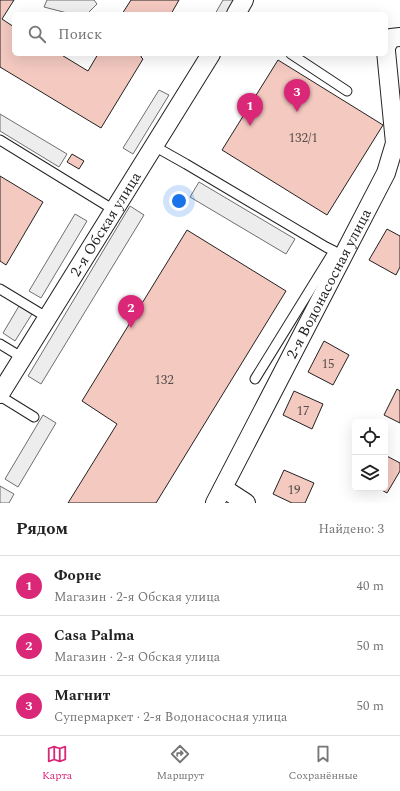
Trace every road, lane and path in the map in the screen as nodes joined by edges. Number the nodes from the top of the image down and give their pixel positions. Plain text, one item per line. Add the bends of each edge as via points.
1 (244, 0) edge
2 (237, 12) edge
3 (391, 43) edge
4 (210, 56) edge
5 (294, 56) edge
6 (347, 91) dead end
7 (0, 140) edge
8 (154, 146) junction
9 (114, 210) junction
10 (0, 289) edge
11 (48, 318) junction
12 (0, 344) edge
13 (23, 358) junction
14 (255, 379) dead end
15 (0, 395) edge
16 (34, 417) dead end
17 (219, 495) edge
18 (246, 503) edge

1 - 2 street
3 - 17 street, 2-я Водонасосная улица via 395,142 386,173
4 - 8 street, 2-я Обская улица
5 - 6 lane
7 - 9 lane
8 - 9 street, 2-я Обская улица
8 - 14 lane via 334,251
9 - 11 street, 2-я Обская улица
10 - 11 lane
11 - 13 street, 2-я Обская улица
12 - 13 lane
13 - 15 street, 2-я Обская улица
15 - 16 lane
17 - 18 street

